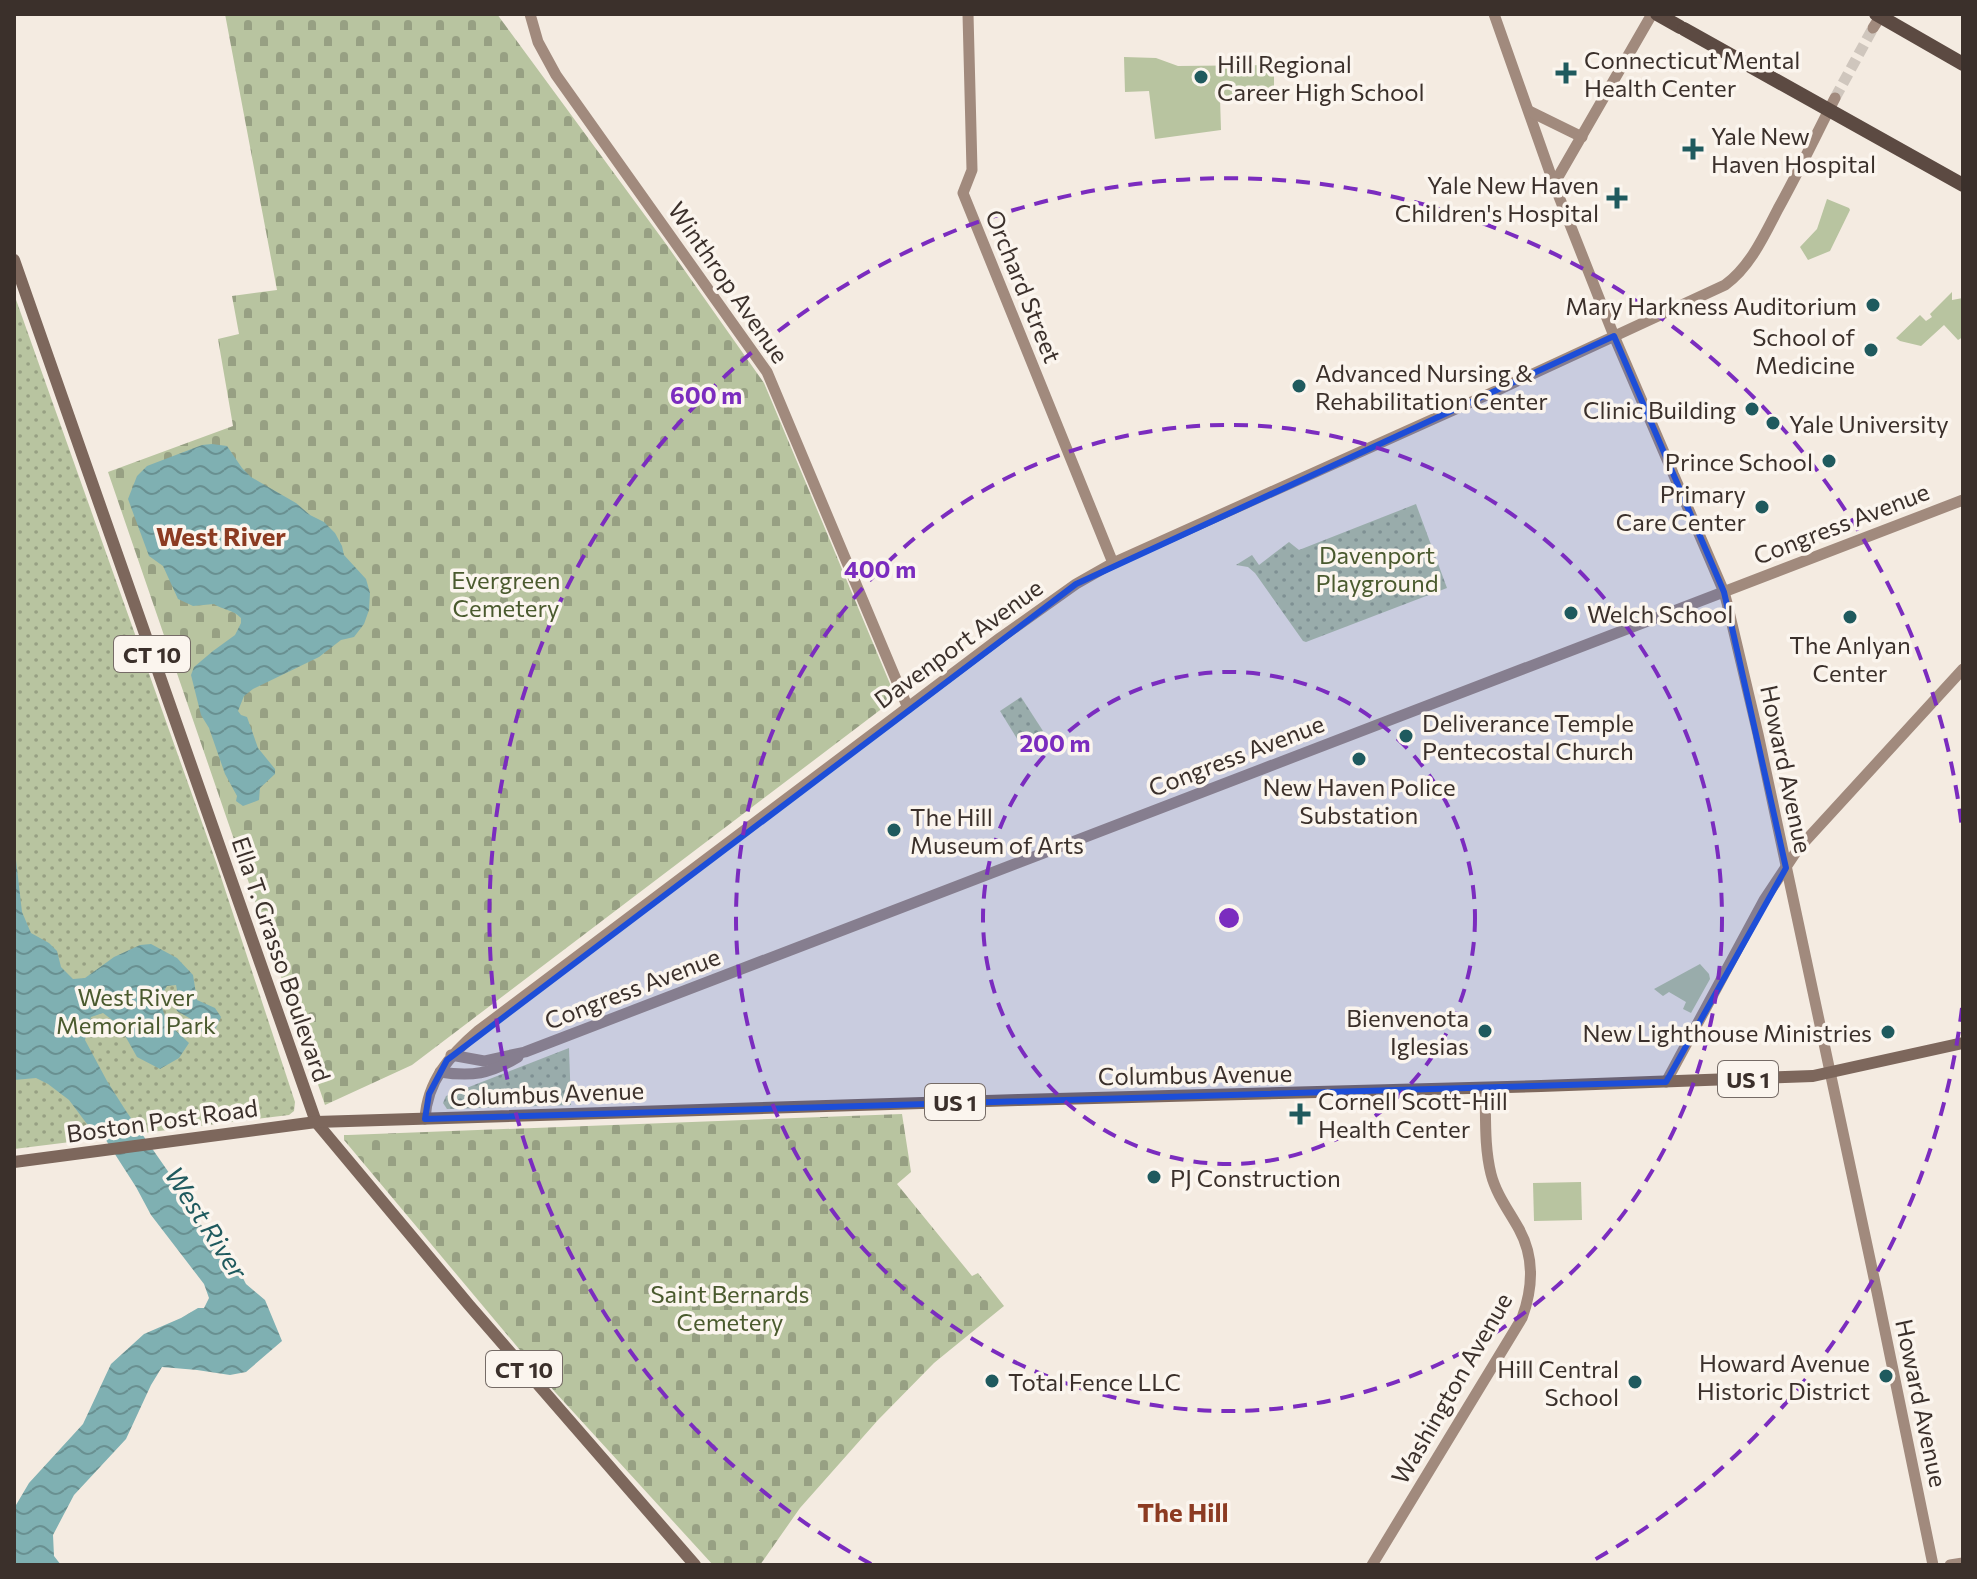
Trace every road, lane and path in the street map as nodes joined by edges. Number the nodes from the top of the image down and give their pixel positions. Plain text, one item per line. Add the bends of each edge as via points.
1 (530, 14) edge
2 (968, 14) edge
3 (1494, 14) edge
4 (1654, 14) edge
5 (1878, 18) edge
6 (1963, 64) edge
7 (1832, 103) junction
8 (1529, 111) junction
9 (1582, 137) junction
10 (1554, 184) junction
11 (1963, 185) edge
12 (14, 260) edge
13 (1614, 336) junction
14 (1963, 500) edge
15 (1113, 563) junction
16 (1724, 592) junction
17 (1963, 669) edge
18 (908, 708) junction
19 (1786, 868) junction
20 (1963, 1043) edge
21 (525, 1052) junction
22 (451, 1055) junction
23 (440, 1072) junction
24 (1829, 1073) junction
25 (1666, 1082) junction
26 (1485, 1088) junction
27 (425, 1119) junction
28 (316, 1122) junction
29 (14, 1162) edge
30 (1963, 1563) edge
31 (695, 1565) edge
32 (1372, 1565) edge
33 (1933, 1565) edge
34 (1950, 1565) edge

1 - 18 main road, Winthrop Avenue via 556,75 767,372
2 - 15 main road, Orchard Street via 972,170 963,193
3 - 8 main road, Howard Avenue
4 - 7 highway
4 - 9 main road
5 - 6 highway
7 - 11 highway
7 - 13 main road, Davenport Avenue via 1738,273 1725,285
8 - 9 main road
8 - 10 main road, Howard Avenue
9 - 10 main road
10 - 13 main road, Howard Avenue
12 - 28 main road, Ella T. Grasso Boulevard / CT 10
13 - 15 main road, Davenport Avenue
13 - 16 main road, Howard Avenue
14 - 16 main road, Congress Avenue
15 - 18 main road, Davenport Avenue via 1076,584
16 - 19 main road, Howard Avenue
16 - 21 main road, Congress Avenue
17 - 19 main road
18 - 22 main road, Davenport Avenue
19 - 24 main road, Howard Avenue
19 - 25 main road
20 - 24 main road, Columbus Avenue / US 1
21 - 22 main road, Congress Avenue via 484,1061
21 - 23 main road, Congress Avenue via 483,1073
22 - 23 main road, Davenport Avenue
23 - 27 main road, Davenport Avenue via 426,1101
24 - 25 main road, Columbus Avenue / US 1
24 - 33 main road, Howard Avenue
25 - 26 main road, Columbus Avenue / US 1
26 - 27 main road, Columbus Avenue / US 1
26 - 32 main road, Washington Avenue via 1491,1174 1526,1245 1529,1299
27 - 28 main road, US 1
28 - 29 main road, Boston Post Road / US 1
28 - 31 main road, Ella T. Grasso Boulevard / CT 10
30 - 34 main road

